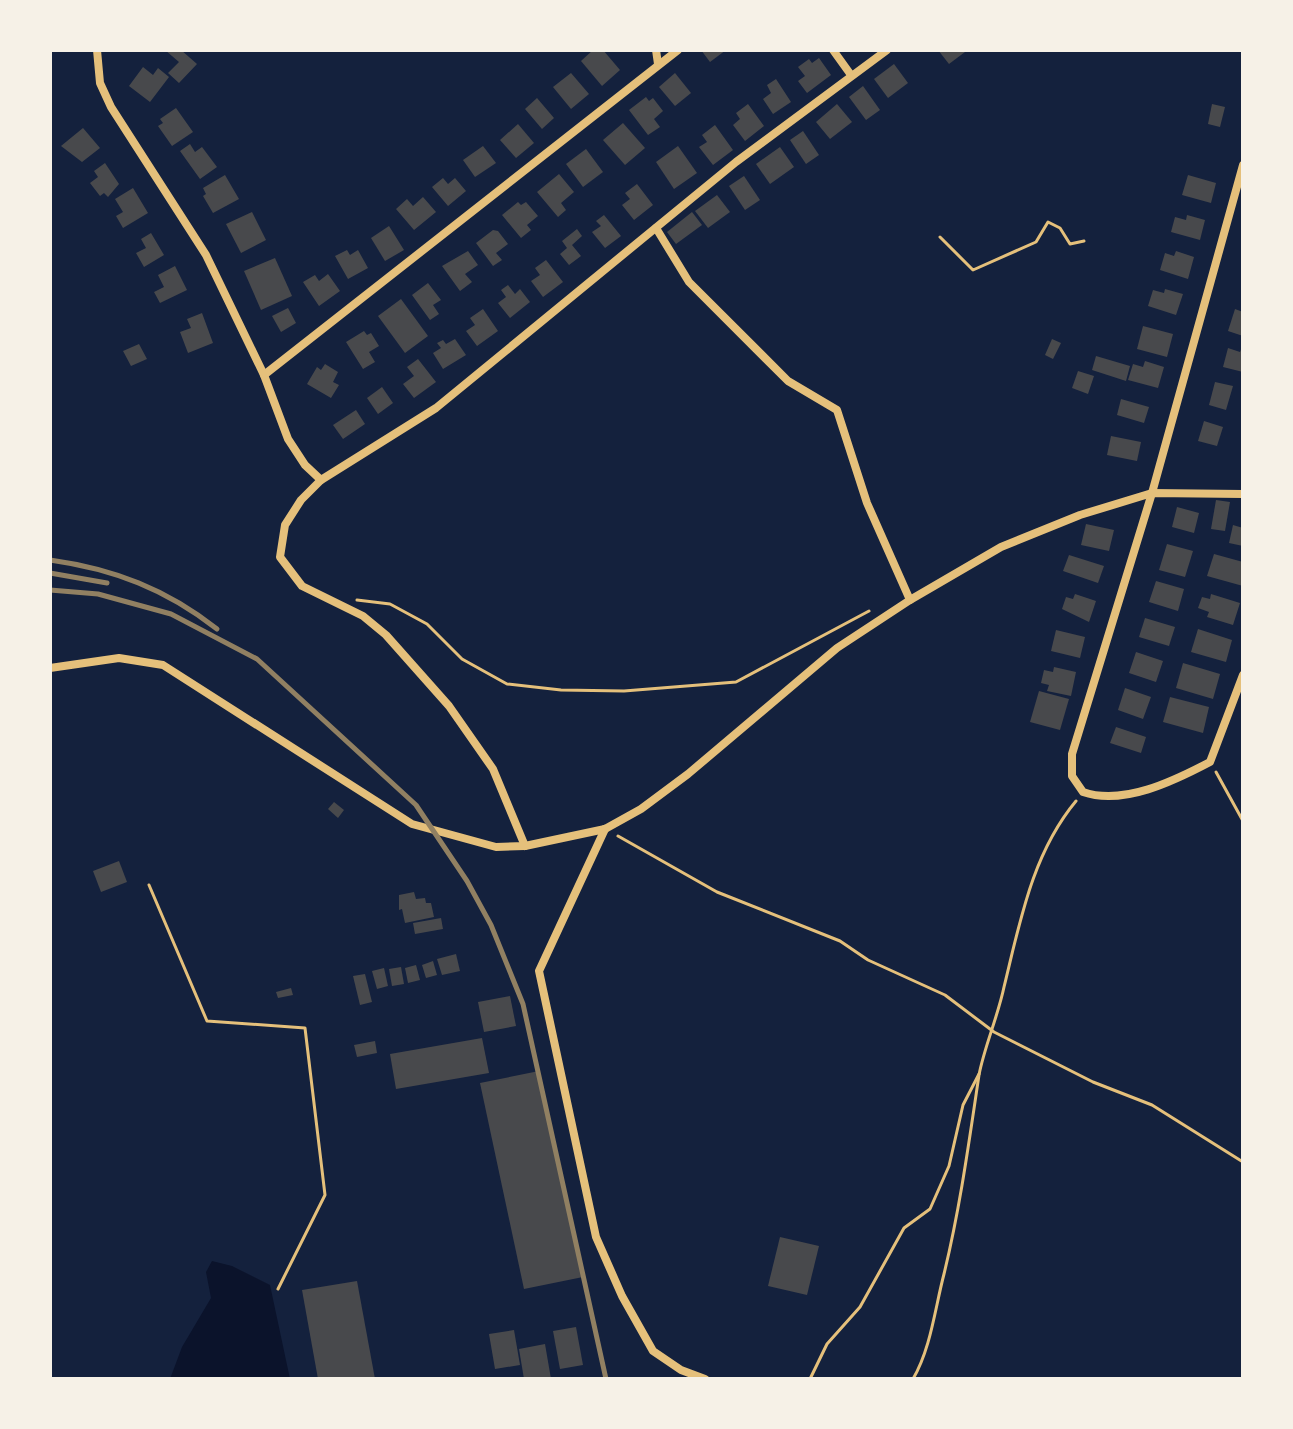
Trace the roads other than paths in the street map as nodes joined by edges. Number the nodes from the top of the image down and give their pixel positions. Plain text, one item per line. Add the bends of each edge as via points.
1 (97, 50) edge
2 (656, 50) edge
3 (678, 50) edge
4 (833, 50) edge
5 (887, 50) edge
6 (658, 64) junction
7 (851, 75) junction
8 (1243, 165) edge
9 (656, 228) junction
10 (264, 375) junction
11 (321, 480) junction
12 (1152, 493) junction
13 (1243, 494) edge
14 (910, 600) junction
15 (50, 668) edge
16 (1243, 675) edge
17 (1238, 704) edge
18 (605, 829) junction
19 (525, 846) junction
20 (705, 1379) edge

1 - 10 street via 100,83 111,107 206,255
2 - 6 street
3 - 6 street
4 - 7 street
5 - 7 street
6 - 10 street
7 - 9 street
8 - 12 street
9 - 11 street via 436,408
9 - 14 street via 689,282 788,381 837,410 867,503
10 - 11 street via 288,439
11 - 19 street via 285,525 280,557 302,586 363,616 386,635 449,706 493,769
12 - 13 street
12 - 14 street via 1001,547
12 - 17 street via 1072,754 1072,776 1083,792 1115,798 1189,773 1210,762
14 - 18 street via 837,648 688,774
15 - 19 street via 119,658 163,665 412,824 496,847
16 - 17 street
18 - 19 street
18 - 20 street via 539,971 596,1237 653,1351

